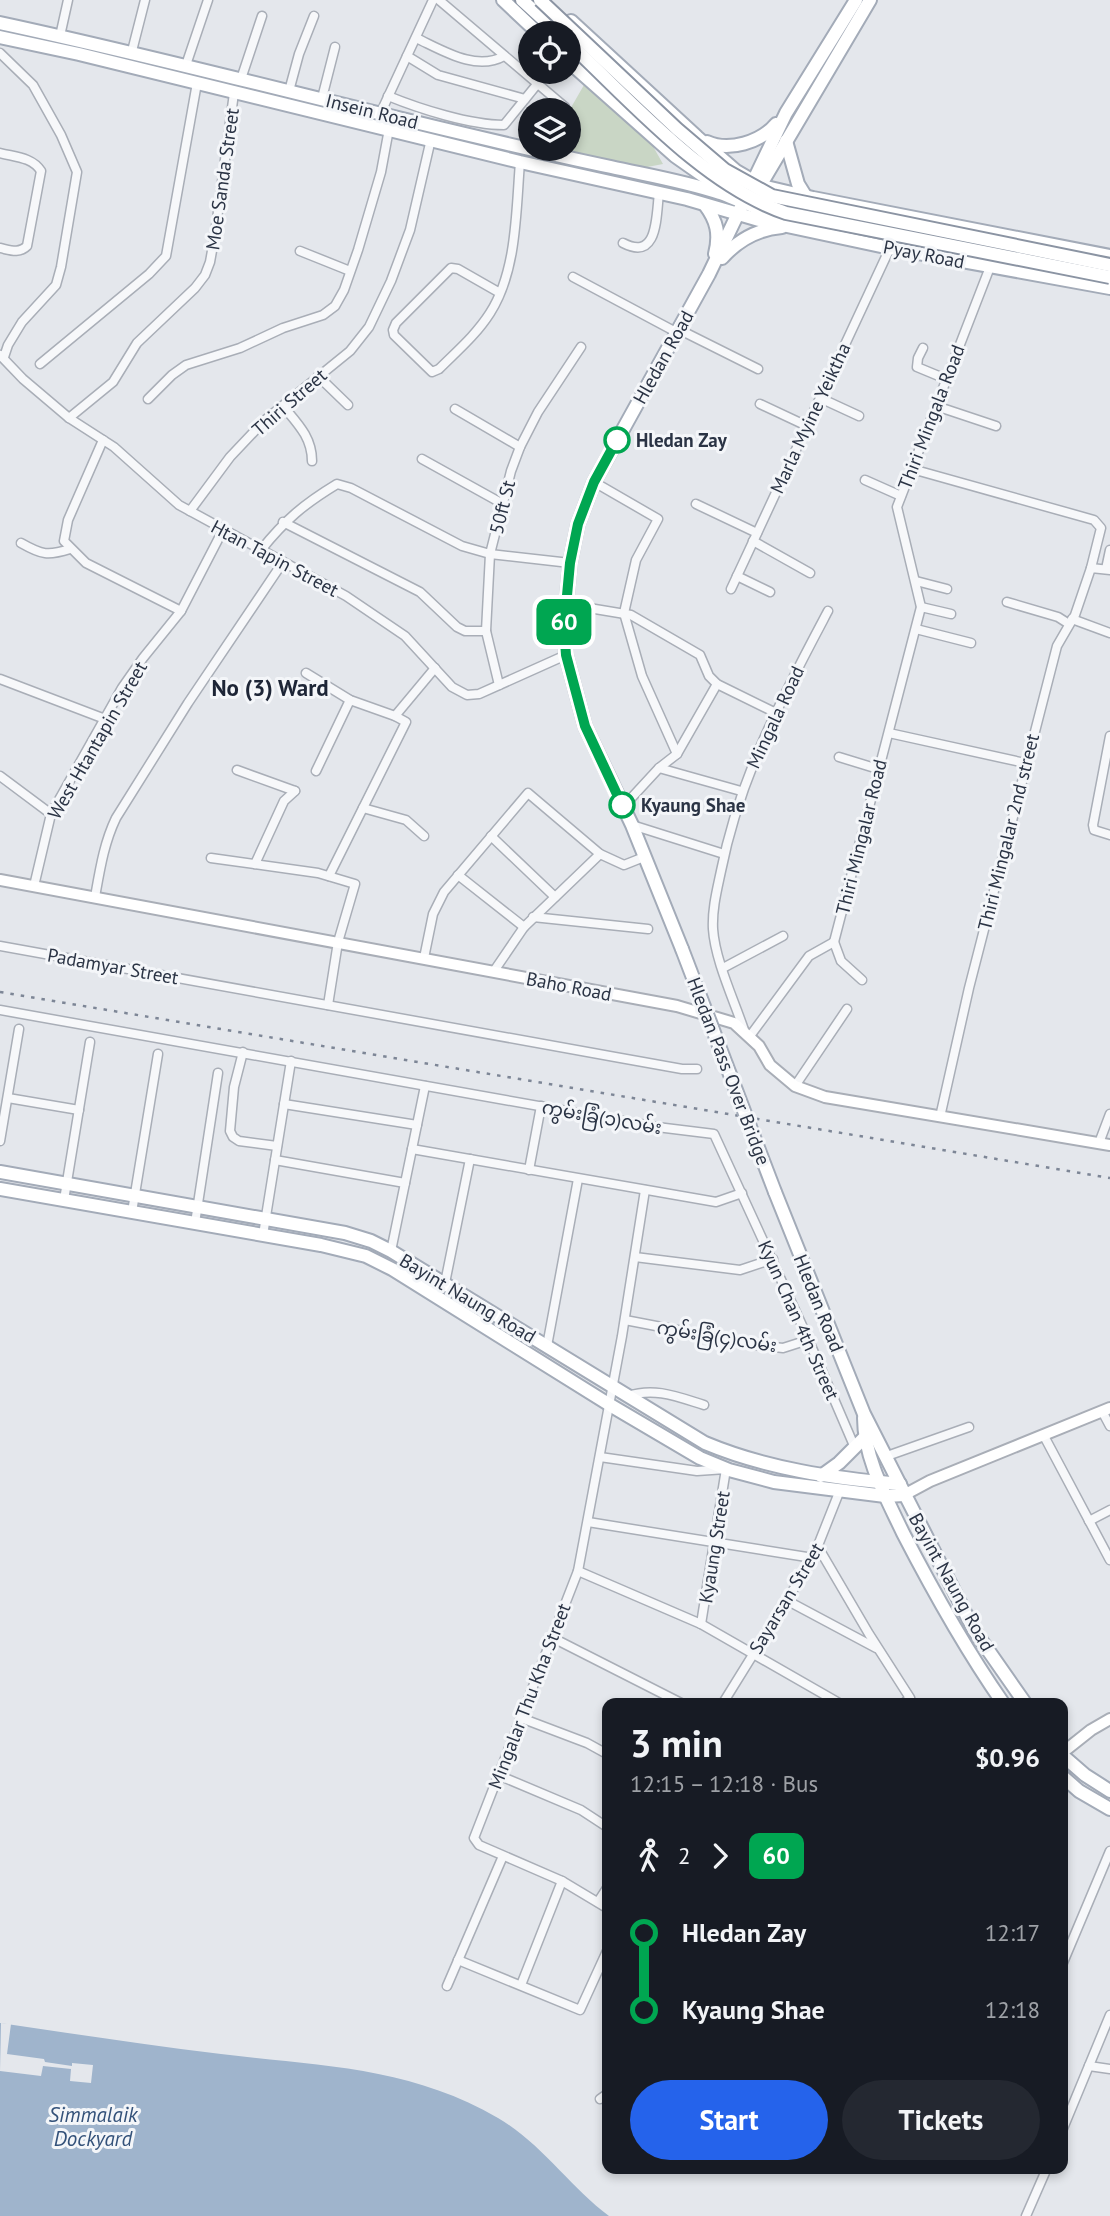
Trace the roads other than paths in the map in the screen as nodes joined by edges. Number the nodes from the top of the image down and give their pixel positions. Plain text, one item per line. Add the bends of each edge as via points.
1 (68, 0) edge
2 (145, 0) edge
3 (208, 0) edge
4 (433, 0) edge
5 (439, 0) edge
6 (503, 0) edge
7 (522, 0) edge
8 (540, 0) edge
9 (548, 0) edge
10 (856, 0) edge
11 (870, 0) edge
12 (262, 16) dead end
13 (314, 16) dead end
14 (525, 21) edge
15 (545, 21) edge
16 (0, 23) edge
17 (60, 36) junction
18 (0, 37) edge
19 (416, 38) junction
20 (335, 47) dead end
21 (132, 51) junction
22 (0, 53) edge
23 (581, 54) edge
24 (407, 55) junction
25 (504, 57) junction
26 (186, 65) junction
27 (518, 68) edge
28 (624, 70) junction
29 (581, 74) edge
30 (241, 79) junction
31 (197, 83) junction
32 (537, 84) joint
33 (289, 90) junction
34 (234, 93) junction
35 (605, 95) junction
36 (388, 96) junction
37 (322, 98) junction
38 (521, 98) edge
39 (526, 98) edge
40 (554, 98) edge
41 (518, 108) edge
42 (381, 112) junction
43 (786, 113) junction
44 (389, 129) junction
45 (697, 137) junction
46 (431, 139) junction
47 (786, 141) junction
48 (0, 153) edge
49 (675, 156) junction
50 (520, 162) junction
51 (667, 179) junction
52 (757, 183) junction
53 (659, 193) junction
54 (806, 197) junction
55 (705, 205) junction
56 (741, 208) junction
57 (912, 218) junction
58 (798, 227) junction
59 (623, 243) dead end
60 (0, 248) edge
61 (896, 249) junction
62 (300, 251) dead end
63 (1110, 256) edge
64 (1110, 265) edge
65 (990, 267) junction
66 (350, 271) junction
67 (709, 274) junction
68 (573, 277) dead end
69 (1110, 277) edge
70 (1110, 288) edge
71 (499, 293) junction
72 (677, 330) junction
73 (580, 347) dead end
74 (923, 348) dead end
75 (2, 356) edge
76 (40, 364) dead end
77 (758, 369) dead end
78 (318, 376) junction
79 (946, 379) junction
80 (820, 398) junction
81 (148, 399) dead end
82 (760, 404) dead end
83 (348, 405) dead end
84 (282, 406) junction
85 (936, 406) junction
86 (455, 410) dead end
87 (859, 416) dead end
88 (69, 418) junction
89 (807, 426) junction
90 (996, 426) dead end
91 (103, 440) junction
92 (520, 447) junction
93 (422, 459) dead end
94 (312, 461) dead end
95 (912, 469) junction
96 (865, 480) dead end
97 (594, 482) junction
98 (901, 496) junction
99 (503, 504) junction
100 (696, 504) dead end
101 (190, 511) junction
102 (283, 522) junction
103 (223, 530) junction
104 (755, 537) junction
105 (21, 543) dead end
106 (71, 550) junction
107 (261, 550) junction
108 (1110, 550) edge
109 (490, 554) junction
110 (283, 562) junction
111 (570, 563) junction
112 (1091, 568) junction
113 (1108, 570) edge
114 (810, 573) dead end
115 (737, 576) junction
116 (916, 581) junction
117 (731, 589) dead end
118 (947, 589) dead end
119 (770, 592) dead end
120 (1007, 602) dead end
121 (565, 604) junction
122 (921, 607) junction
123 (181, 611) junction
124 (828, 611) dead end
125 (624, 613) junction
126 (951, 614) dead end
127 (1071, 622) junction
128 (916, 629) junction
129 (486, 631) junction
130 (1110, 633) edge
131 (971, 643) dead end
132 (566, 655) junction
133 (435, 668) junction
134 (306, 673) dead end
135 (0, 679) edge
136 (717, 684) junction
137 (499, 685) junction
138 (350, 700) junction
139 (774, 712) junction
140 (395, 716) junction
141 (105, 719) junction
142 (889, 733) junction
143 (1110, 736) edge
144 (677, 754) junction
145 (839, 758) dead end
146 (1025, 763) junction
147 (1107, 767) edge
148 (659, 768) junction
149 (878, 769) junction
150 (237, 770) dead end
151 (316, 771) dead end
152 (0, 776) edge
153 (741, 792) junction
154 (623, 807) junction
155 (363, 808) junction
156 (51, 814) junction
157 (632, 825) junction
158 (1110, 835) edge
159 (424, 836) dead end
160 (491, 836) junction
161 (600, 854) junction
162 (724, 854) junction
163 (645, 857) junction
164 (211, 858) dead end
165 (255, 864) junction
166 (458, 875) junction
167 (329, 876) junction
168 (0, 880) edge
169 (34, 886) junction
170 (96, 897) junction
171 (555, 897) junction
172 (533, 917) junction
173 (524, 927) junction
174 (648, 929) dead end
175 (783, 936) dead end
176 (338, 942) junction
177 (834, 942) junction
178 (0, 946) edge
179 (682, 949) joint
180 (424, 958) junction
181 (723, 968) junction
182 (494, 971) junction
183 (862, 981) dead end
184 (328, 1005) junction
185 (847, 1009) dead end
186 (0, 1010) edge
187 (19, 1029) dead end
188 (747, 1033) junction
189 (90, 1042) dead end
190 (243, 1052) junction
191 (158, 1054) dead end
192 (290, 1061) junction
193 (696, 1069) dead end
194 (218, 1073) dead end
195 (425, 1086) junction
196 (795, 1086) junction
197 (8, 1098) junction
198 (284, 1104) junction
199 (541, 1106) junction
200 (79, 1110) junction
201 (1110, 1114) edge
202 (940, 1117) junction
203 (417, 1125) junction
204 (0, 1141) edge
205 (1104, 1144) edge
206 (277, 1146) junction
207 (412, 1149) junction
208 (470, 1159) junction
209 (275, 1160) junction
210 (529, 1170) junction
211 (0, 1172) edge
212 (578, 1179) junction
213 (405, 1183) junction
214 (67, 1185) junction
215 (0, 1189) edge
216 (645, 1190) junction
217 (775, 1192) joint
218 (743, 1193) junction
219 (134, 1195) junction
220 (64, 1200) junction
221 (197, 1208) junction
222 (132, 1212) junction
223 (266, 1220) junction
224 (195, 1223) junction
225 (263, 1235) junction
226 (391, 1251) junction
227 (635, 1257) junction
228 (772, 1259) junction
229 (442, 1281) junction
230 (431, 1293) junction
231 (498, 1316) junction
232 (625, 1320) junction
233 (490, 1330) junction
234 (808, 1340) junction
235 (551, 1348) junction
236 (546, 1365) junction
237 (612, 1386) junction
238 (628, 1396) junction
239 (610, 1405) junction
240 (704, 1405) dead end
241 (1106, 1410) edge
242 (864, 1414) junction
243 (1110, 1426) edge
244 (969, 1427) dead end
245 (1044, 1436) junction
246 (864, 1438) junction
247 (855, 1448) junction
248 (887, 1456) junction
249 (600, 1457) junction
250 (726, 1469) junction
251 (821, 1475) junction
252 (881, 1482) junction
253 (840, 1490) junction
254 (902, 1490) junction
255 (885, 1496) junction
256 (1110, 1510) edge
257 (1089, 1521) junction
258 (588, 1522) junction
259 (715, 1542) junction
260 (818, 1547) junction
261 (813, 1558) junction
262 (1110, 1560) edge
263 (578, 1571) junction
264 (786, 1601) junction
265 (701, 1624) junction
266 (552, 1638) junction
267 (878, 1648) junction
268 (753, 1653) junction
269 (671, 1698) edge
270 (726, 1698) edge
271 (830, 1698) edge
272 (905, 1698) edge
273 (999, 1698) edge
274 (1022, 1698) edge
275 (521, 1718) junction
276 (1110, 1719) edge
277 (1068, 1749) edge
278 (602, 1751) edge
279 (1068, 1759) edge
280 (498, 1775) junction
281 (1068, 1781) edge
282 (1110, 1791) edge
283 (1110, 1809) edge
284 (602, 1823) edge
285 (1110, 1851) edge
286 (503, 1856) junction
287 (562, 1881) junction
288 (602, 1896) edge
289 (598, 1902) junction
290 (602, 1905) edge
291 (1068, 1951) edge
292 (458, 1960) junction
293 (602, 1962) edge
294 (521, 1985) junction
295 (447, 1986) dead end
296 (1110, 2015) edge
297 (1089, 2066) junction
298 (1110, 2068) edge
299 (1068, 2117) edge
300 (1044, 2174) edge
301 (1026, 2216) edge

1 - 17 street
2 - 21 street
3 - 26 street
4 - 19 street
5 - 25 street
6 - 14 main road
7 - 15 main road
8 - 64 main road, Pyay Road, bridge via 687,137 736,178 765,193
9 - 28 main road, Pyay Road
10 - 43 main road
11 - 47 main road
12 - 30 street
13 - 33 street
16 - 17 main road, Insein Road
17 - 21 main road, Insein Road
18 - 31 main road, Insein Road
19 - 24 street
19 - 25 street via 478,62
20 - 37 street
21 - 26 main road, Insein Road
22 - 75 street via 33,85 77,172 56,285 14,334
23 - 69 main road, Pyay Road, bridge via 702,166 767,206
24 - 36 street
24 - 38 street via 438,75
25 - 27 street
26 - 30 main road, Insein Road
28 - 35 main road
28 - 45 main road, Pyay Road
29 - 35 main road, Pyay Road
30 - 33 main road, Insein Road
31 - 34 main road, Insein Road
31 - 76 street via 166,256
32 - 39 street
32 - 40 street
33 - 37 main road, Insein Road
34 - 44 main road, Insein Road
34 - 88 street, Moe Sanda Street via 205,275 137,343 113,382
35 - 49 main road, Pyay Road
36 - 41 street via 417,108 500,125
36 - 42 street
37 - 42 main road, Insein Road
42 - 51 main road, Insein Road via 522,149
43 - 45 main road via 756,140 716,146
43 - 52 main road
44 - 46 main road, Insein Road
44 - 66 street via 381,172
45 - 52 main road, Pyay Road
46 - 50 main road, Insein Road
46 - 78 street, Thiri Street via 410,230 369,327 350,351
47 - 52 main road
47 - 54 main road
48 - 60 street via 29,159 41,171 27,246 17,251
49 - 51 main road
49 - 56 main road, Pyay Road
50 - 53 main road, Insein Road
50 - 71 street via 515,226
51 - 56 main road, Insein Road via 720,192
52 - 54 main road, Pyay Road
52 - 56 main road, Hledan Road
53 - 55 main road, Insein Road
53 - 59 street via 648,245 634,249
54 - 56 main road, Pyay Road
54 - 57 main road, Pyay Road
55 - 56 main road, Insein Road
55 - 67 main road via 718,234
56 - 58 main road, Pyay Road
56 - 67 main road, Hledan Road
57 - 61 street, Marla Myine Yeiktha via 900,230
57 - 63 main road, Pyay Road
58 - 61 main road, Pyay Road
58 - 67 main road via 754,234 733,246
61 - 65 main road, Pyay Road
61 - 80 street, Marla Myine Yeiktha
62 - 66 street
65 - 70 main road, Pyay Road
65 - 79 street, Thiri Mingala Road
66 - 81 street via 335,306 323,315 186,365
67 - 72 main road, Hledan Road
68 - 72 street
71 - 71 street via 479,329 432,372 394,335 396,324 451,268
72 - 77 street
72 - 97 main road, Hledan Road
73 - 92 street, 50ft St
74 - 79 street via 918,367
75 - 88 street, Htan Tapin Street
78 - 83 street
78 - 84 street, Thiri Street
79 - 85 street, Thiri Mingala Road
80 - 87 street
80 - 89 street, Marla Myine Yeiktha
82 - 89 street
84 - 94 street via 311,444
84 - 101 street, Thiri Street via 230,457
85 - 90 street
85 - 95 street, Thiri Mingala Road
86 - 92 street
88 - 91 street, Htan Tapin Street
89 - 104 street, Marla Myine Yeiktha
91 - 101 street, Htan Tapin Street
91 - 106 street via 68,520 64,541
92 - 99 street, 50ft St
93 - 99 street
95 - 98 street, Thiri Mingala Road
95 - 112 street, Thiri Mingalar 2nd street via 1094,520 1101,528
96 - 98 street
97 - 111 main road, Hledan Road
97 - 125 street via 658,519 636,561
98 - 116 street, Thiri Mingala Road via 897,510
99 - 109 street, 50ft St
100 - 104 street
101 - 103 street, Htan Tapin Street
102 - 107 street
102 - 109 street via 312,499 345,484 462,546
102 - 129 street via 420,592 457,627
103 - 107 street, Htan Tapin Street
103 - 123 street, West Htantapin Street
104 - 114 street
104 - 115 street, Marla Myine Yeiktha
105 - 106 street via 38,553
106 - 123 street via 86,563
107 - 110 street, Htan Tapin Street
108 - 113 street
109 - 111 street
109 - 129 street, 50ft St
110 - 133 street, Htan Tapin Street via 346,596 405,636
110 - 170 street via 116,818 101,859
111 - 121 main road, Hledan Road
112 - 113 street
112 - 127 street, Thiri Mingalar 2nd street
115 - 117 street, Marla Myine Yeiktha
115 - 119 street
116 - 118 street
116 - 122 street, Thiri Mingala Road
120 - 127 street
121 - 125 street
121 - 132 main road, Hledan Road
122 - 126 street
122 - 128 street, Thiri Mingala Road
123 - 141 street, West Htantapin Street via 143,658
124 - 139 street, Mingala Road
125 - 136 street via 700,655
125 - 144 street via 642,676
127 - 130 street
127 - 146 street, Thiri Mingalar 2nd street via 1057,646
128 - 131 street
128 - 142 street, Thiri Mingala Road
129 - 137 street, 50ft St
132 - 137 street, Htan Tapin Street
132 - 154 main road, Hledan Road via 585,726
133 - 137 street, Htan Tapin Street via 452,687 467,695
133 - 140 street
134 - 138 street
135 - 141 street
136 - 139 street
136 - 144 street
138 - 140 street
138 - 151 street
139 - 153 street, Mingala Road
140 - 155 street via 405,722
141 - 156 street, West Htantapin Street
142 - 146 street
142 - 149 street, Thiri Mingalar Road
143 - 147 street
144 - 148 street
145 - 149 street
146 - 202 street, Thiri Mingalar 2nd street
147 - 158 street via 1093,825 1094,831
148 - 153 street
148 - 154 street
149 - 177 street, Thiri Mingalar Road
150 - 165 street via 295,791 284,801
152 - 156 street
153 - 162 street, Mingala Road
154 - 157 main road, Hledan Road
155 - 159 street via 406,820
155 - 167 street
156 - 169 street, West Htantapin Street
157 - 162 street
157 - 163 main road, Hledan Road
160 - 161 street via 529,792
160 - 166 street
160 - 171 street
161 - 163 street via 624,865
161 - 171 street
162 - 181 street, Mingala Road via 713,915
163 - 179 main road, Hledan Road
164 - 165 street
165 - 167 street
166 - 173 street
166 - 180 street via 433,914
167 - 176 street via 355,884
168 - 169 main road, Baho Road
169 - 170 main road, Baho Road
170 - 176 main road, Baho Road
171 - 172 street
172 - 173 street
172 - 174 street
173 - 182 street
175 - 181 street
176 - 180 main road, Baho Road
176 - 184 street
177 - 183 street via 841,961
177 - 188 street via 809,956
178 - 184 street, Padamyar Street
179 - 217 main road, Hledan Pass Over Bridge, bridge
180 - 182 main road, Baho Road
181 - 188 street, Mingala Road
182 - 188 main road, Baho Road via 677,1006 734,1023
184 - 193 street, Padamyar Street
185 - 196 street
186 - 190 street, ကွမ်းခြံ(၁)လမ်း
187 - 197 street
188 - 196 main road via 770,1065
189 - 200 street
190 - 192 street, ကွမ်းခြံ(၁)လမ်း
190 - 206 street via 230,1131 239,1141
191 - 219 street
192 - 195 street, ကွမ်းခြံ(၁)လမ်း
192 - 198 street
194 - 221 street
195 - 199 street, ကွမ်းခြံ(၁)လမ်း
195 - 203 street
196 - 202 main road via 825,1097
197 - 200 street
197 - 204 street
198 - 203 street
198 - 206 street
199 - 210 street
199 - 218 street, ကွမ်းခြံ(၁)လမ်း via 714,1134
200 - 214 street
201 - 205 street
202 - 205 main road
203 - 207 street
206 - 209 street
207 - 208 street
207 - 213 street
208 - 210 street
208 - 229 street
209 - 213 street
209 - 223 street
210 - 212 street
211 - 214 main road, Bayint Naung Road
212 - 216 street
212 - 235 street
213 - 226 street
214 - 219 main road, Bayint Naung Road
214 - 220 street
215 - 220 main road, Bayint Naung Road
216 - 218 street via 716,1202
216 - 227 street, Mingalar Thu Kha Street
217 - 242 main road, Hledan Road
218 - 228 street, Kyun Chan 4th Street
219 - 221 main road, Bayint Naung Road
219 - 222 street
220 - 222 main road, Bayint Naung Road
221 - 223 main road, Bayint Naung Road
221 - 224 street
222 - 224 main road, Bayint Naung Road
223 - 225 street
223 - 226 main road, Bayint Naung Road via 345,1233
224 - 225 main road, Bayint Naung Road
225 - 230 main road, Bayint Naung Road via 366,1256
226 - 229 main road, Bayint Naung Road
227 - 228 street via 740,1270
227 - 232 street, Mingalar Thu Kha Street
228 - 234 street, Kyun Chan 4th Street
229 - 230 main road
229 - 231 main road, Bayint Naung Road
230 - 233 main road, Bayint Naung Road
231 - 233 main road
231 - 235 main road, Bayint Naung Road
232 - 234 street, ကွမ်းခြံ(၄)လမ်း via 764,1346 783,1348
232 - 237 street, Mingalar Thu Kha Street
233 - 236 main road, Bayint Naung Road
234 - 247 street, Kyun Chan 4th Street
235 - 236 main road
235 - 237 main road, Bayint Naung Road
236 - 239 main road, Bayint Naung Road
237 - 238 main road, Bayint Naung Road
237 - 239 street, Mingalar Thu Kha Street
238 - 240 street via 642,1391 663,1393
238 - 251 main road, Bayint Naung Road via 705,1443 774,1467
239 - 249 street, Mingalar Thu Kha Street
239 - 250 main road, Bayint Naung Road
241 - 243 street
241 - 245 main road
242 - 246 main road, Hledan Road
242 - 248 main road, Hledan Road
244 - 248 street
245 - 254 main road
245 - 257 street
246 - 247 main road
246 - 252 main road, Hledan Road
247 - 251 main road
248 - 254 main road, Hledan Road
249 - 250 street via 697,1471
249 - 258 street, Mingalar Thu Kha Street
250 - 253 main road, Bayint Naung Road via 774,1482
250 - 259 street, Kyaung Street
251 - 252 main road, Bayint Naung Road
252 - 254 main road, Bayint Naung Road
252 - 255 main road, Hledan Road
253 - 255 main road, Bayint Naung Road
253 - 260 street, Sayarsan Street
254 - 255 main road, Bayint Naung Road
254 - 274 main road, Bayint Naung Road via 974,1630
255 - 273 main road, Bayint Naung Road via 940,1605
256 - 257 street
257 - 262 street
258 - 259 street
258 - 263 street, Mingalar Thu Kha Street
259 - 261 street
259 - 265 street, Kyaung Street
260 - 261 street, Sayarsan Street
260 - 267 street
261 - 264 street, Sayarsan Street
263 - 265 street
263 - 266 street, Mingalar Thu Kha Street
264 - 267 street
264 - 268 street, Sayarsan Street
265 - 268 street
266 - 269 street
266 - 275 street, Mingalar Thu Kha Street
267 - 272 street
268 - 270 street, Sayarsan Street
268 - 271 street
275 - 278 street
275 - 280 street, Mingalar Thu Kha Street
276 - 277 main road
279 - 282 main road
280 - 284 street
280 - 286 street, Mingalar Thu Kha Street via 474,1838
281 - 283 main road
285 - 291 street
286 - 287 street, Mingalar Thu Kha Street
286 - 292 street
287 - 289 street, Mingalar Thu Kha Street
287 - 294 street
288 - 289 street
289 - 290 street, Mingalar Thu Kha Street
292 - 294 street
292 - 295 street
293 - 294 street via 580,2010
296 - 297 street
297 - 298 street
297 - 299 street
300 - 301 street

